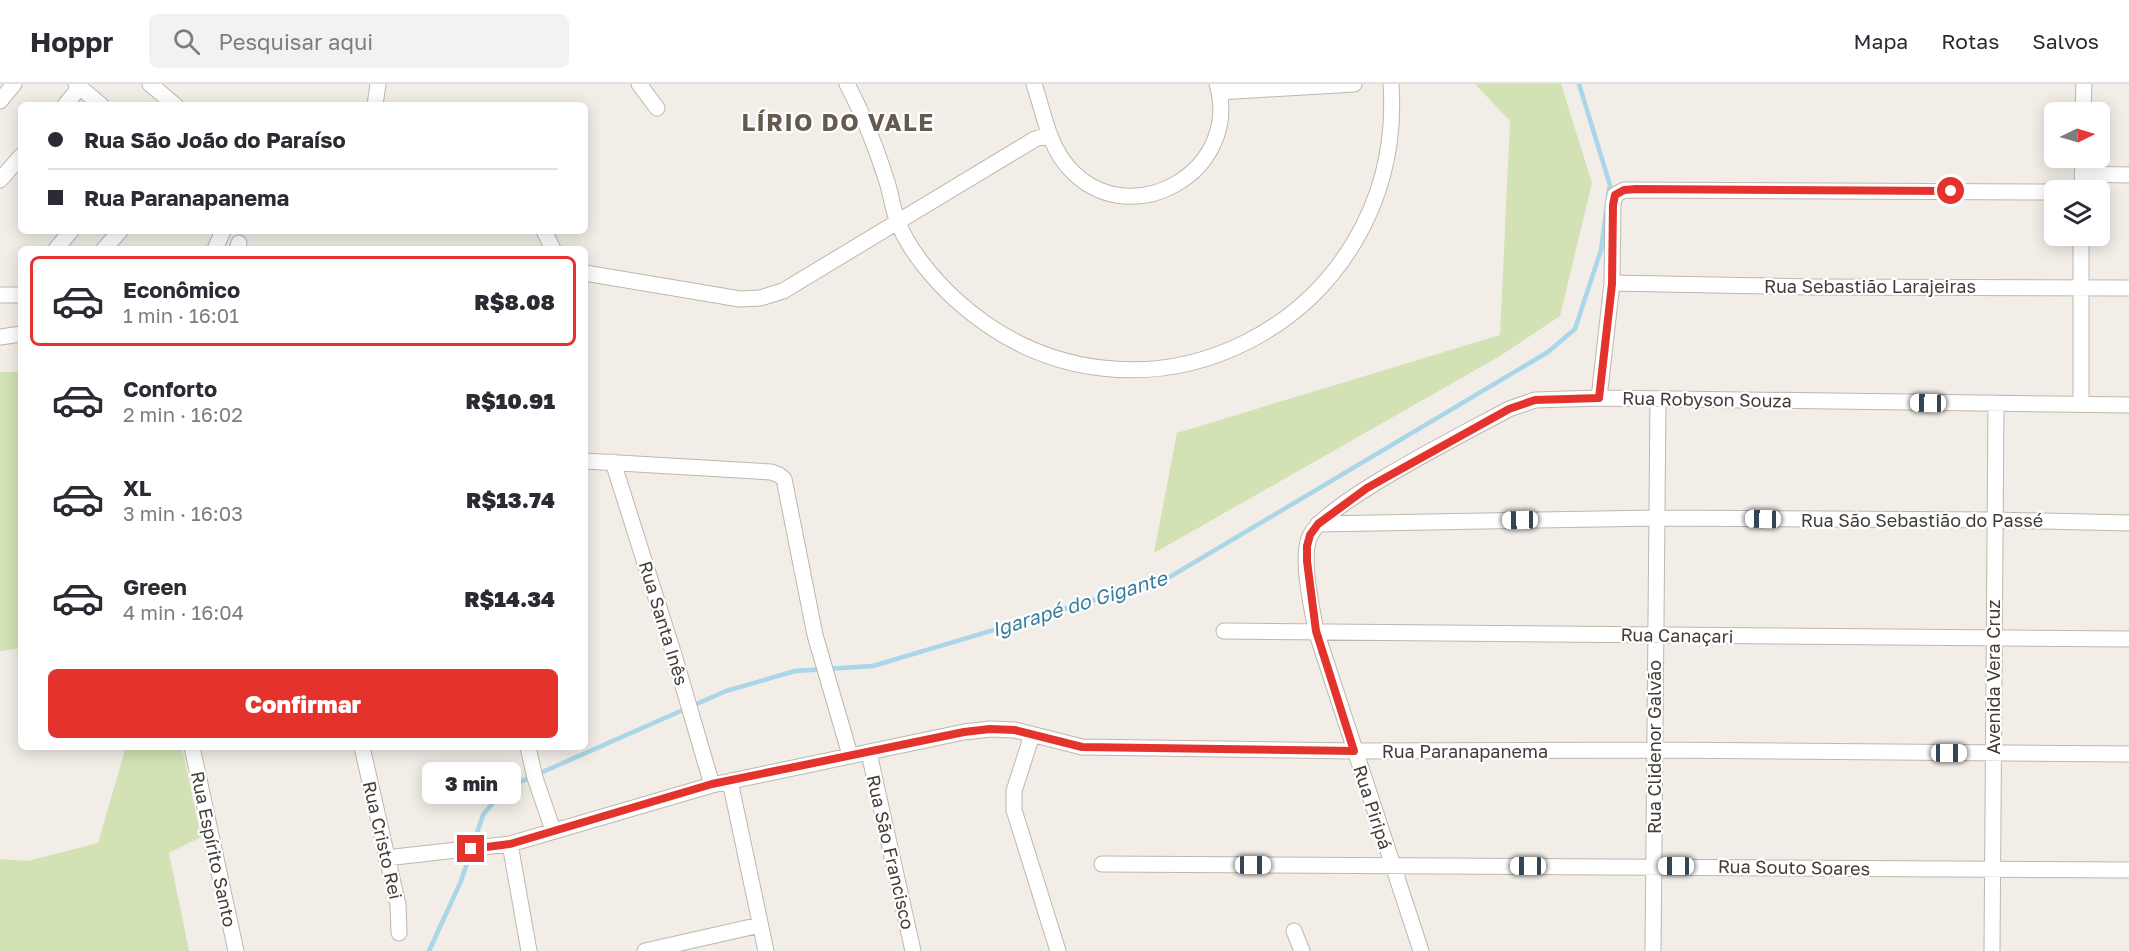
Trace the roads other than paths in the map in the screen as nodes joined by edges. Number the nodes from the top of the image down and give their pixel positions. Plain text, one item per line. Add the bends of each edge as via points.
1 (14, 84) edge
2 (150, 84) edge
3 (378, 84) edge
4 (639, 84) edge
5 (847, 84) edge
6 (1034, 84) edge
7 (1354, 84) edge
8 (1391, 84) edge
9 (2084, 84) edge
10 (78, 86) edge
11 (1218, 88) edge
12 (0, 101) edge
13 (67, 102) edge
14 (97, 102) edge
15 (171, 102) edge
16 (375, 102) edge
17 (2083, 102) edge
18 (657, 108) dead end
19 (1050, 135) junction
20 (18, 159) edge
21 (2082, 168) edge
22 (2082, 174) junction
23 (2129, 175) edge
24 (0, 180) edge
25 (2082, 180) edge
26 (2044, 192) edge
27 (898, 221) junction
28 (68, 234) edge
29 (117, 234) edge
30 (58, 246) edge
31 (107, 246) edge
32 (2081, 246) edge
33 (588, 274) edge
34 (1612, 284) junction
35 (2081, 286) junction
36 (2129, 288) edge
37 (0, 295) edge
38 (18, 295) edge
39 (18, 334) edge
40 (0, 337) edge
41 (1599, 398) junction
42 (1658, 399) junction
43 (1996, 404) junction
44 (2081, 404) junction
45 (2129, 405) edge
46 (588, 461) edge
47 (613, 462) junction
48 (1657, 518) junction
49 (1994, 520) junction
50 (2129, 523) edge
51 (1318, 524) junction
52 (1224, 631) dead end
53 (1316, 631) junction
54 (1655, 635) junction
55 (1994, 637) junction
56 (2129, 639) edge
57 (1032, 735) junction
58 (193, 750) edge
59 (363, 750) edge
60 (1655, 750) junction
61 (529, 751) edge
62 (1354, 751) junction
63 (869, 753) junction
64 (1992, 753) junction
65 (2129, 754) edge
66 (850, 755) junction
67 (730, 781) junction
68 (712, 784) junction
69 (553, 830) junction
70 (510, 844) junction
71 (386, 858) junction
72 (1102, 864) dead end
73 (1392, 865) junction
74 (1653, 866) junction
75 (1993, 869) junction
76 (2129, 870) edge
77 (760, 926) junction
78 (1294, 931) dead end
79 (399, 933) dead end
80 (236, 951) edge
81 (529, 951) edge
82 (645, 951) edge
83 (766, 951) edge
84 (913, 951) edge
85 (1058, 951) edge
86 (1302, 951) edge
87 (1421, 951) edge
88 (1653, 951) edge
89 (1992, 951) edge

1 - 12 street
2 - 15 street
3 - 16 street
4 - 18 street
5 - 27 street via 877,154
6 - 19 street
7 - 11 street
8 - 27 street via 1391,131 1382,181 1350,251 1318,291 1292,313 1257,337 1211,357 1162,367 1112,368 1063,360 1016,342 955,299 922,261
9 - 17 street
10 - 13 street
10 - 14 street
11 - 19 street via 1220,121 1211,149 1182,181 1156,194 1115,195 1091,185 1070,169
19 - 27 street via 1035,139
20 - 24 street
21 - 22 street
22 - 23 street
22 - 25 street
26 - 34 street via 1624,190 1615,195 1613,205
27 - 33 street via 783,291 760,298 740,299
28 - 30 street
29 - 31 street
32 - 35 street
34 - 35 street, Rua Sebastião Larajeiras
34 - 41 street
35 - 36 street, Rua Sebastião Larajeiras
35 - 44 street
37 - 38 street
39 - 40 street
41 - 42 street, Rua Robyson Souza
41 - 51 street, Rua Robyson Souza via 1535,400 1509,409 1367,488
42 - 43 street, Rua Robyson Souza
42 - 48 street, Rua Clidenor Galvão
43 - 44 street, Rua Robyson Souza
43 - 49 street, Avenida Vera Cruz
44 - 45 street, Rua Robyson Souza
46 - 47 street
47 - 66 street via 771,472 784,479 820,655
47 - 68 street, Rua Santa Inês
48 - 49 street, Rua São Sebastião do Passé
48 - 51 street, Rua São Sebastião do Passé
48 - 54 street, Rua Clidenor Galvão
49 - 50 street, Rua São Sebastião do Passé
49 - 55 street, Avenida Vera Cruz
51 - 53 street, Rua Piripá via 1307,546
52 - 53 street, Rua Canaçari
53 - 54 street, Rua Canaçari
53 - 62 street, Rua Piripá
54 - 55 street, Rua Canaçari
54 - 60 street, Rua Clidenor Galvão
55 - 56 street, Rua Canaçari
55 - 64 street, Avenida Vera Cruz
57 - 62 street, Rua Paranapanema via 1082,747
57 - 63 street, Rua Paranapanema via 990,729
57 - 85 street via 1014,790 1014,810
58 - 80 street, Rua Espírito Santo
59 - 71 street, Rua Cristo Rei
60 - 62 street, Rua Paranapanema
60 - 64 street, Rua Paranapanema
60 - 74 street, Rua Clidenor Galvão
61 - 69 street
62 - 73 street, Rua Piripá
63 - 66 street, Rua Paranapanema
63 - 84 street, Rua São Francisco
64 - 65 street, Rua Paranapanema
64 - 75 street, Avenida Vera Cruz
66 - 67 street, Rua Paranapanema
67 - 68 street, Rua Paranapanema
67 - 77 street
68 - 69 street, Rua Paranapanema
69 - 70 street, Rua Paranapanema
70 - 71 street, Rua Paranapanema
70 - 81 street
71 - 79 street, Rua Cristo Rei via 398,905
72 - 73 street, Rua Souto Soares
73 - 74 street, Rua Souto Soares
73 - 87 street, Rua Piripá
74 - 75 street, Rua Souto Soares
74 - 88 street, Rua Clidenor Galvão
75 - 76 street, Rua Souto Soares
75 - 89 street, Avenida Vera Cruz
77 - 82 street
77 - 83 street
78 - 86 street

